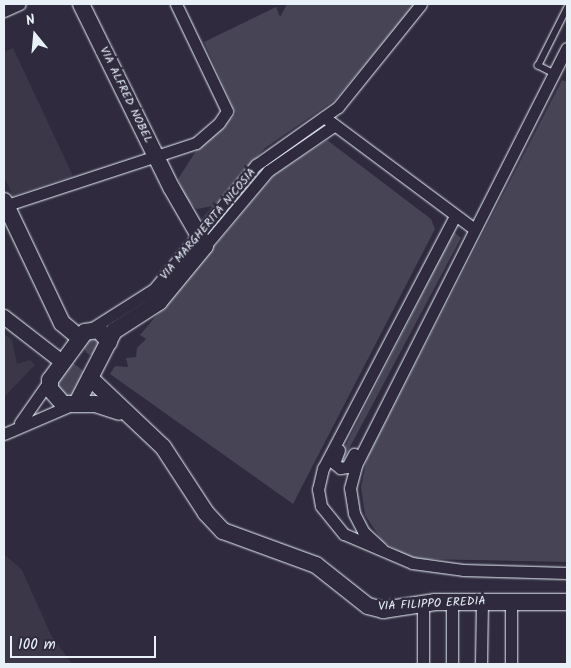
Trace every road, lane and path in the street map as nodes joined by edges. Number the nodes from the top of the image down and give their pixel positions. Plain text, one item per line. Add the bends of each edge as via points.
1 (20, 4) edge
2 (81, 4) edge
3 (176, 4) edge
4 (421, 4) edge
5 (567, 8) edge
6 (4, 11) edge
7 (567, 48) edge
8 (554, 74) junction
9 (324, 117) junction
10 (335, 125) junction
11 (156, 157) junction
12 (4, 204) edge
13 (455, 216) junction
14 (474, 229) junction
15 (202, 240) junction
16 (4, 317) edge
17 (80, 332) junction
18 (109, 342) junction
19 (62, 362) junction
20 (90, 378) junction
21 (50, 380) junction
22 (73, 404) junction
23 (132, 420) junction
24 (9, 431) edge
25 (343, 434) junction
26 (368, 435) junction
27 (388, 554) junction
28 (567, 573) edge
29 (482, 601) junction
30 (511, 601) junction
31 (452, 602) junction
32 (567, 602) edge
33 (423, 604) junction
34 (423, 664) edge
35 (452, 664) edge
36 (481, 664) edge
37 (511, 664) edge

1 - 6 street
2 - 11 main road, VIA ALFRED NOBEL
3 - 11 street via 227,111 196,143
4 - 9 street, VIA MARGHERITA NICOSIA via 338,107
5 - 8 lane via 538,66
7 - 8 street
8 - 14 street
9 - 10 street
9 - 15 street, VIA MARGHERITA NICOSIA via 256,165
10 - 13 street
10 - 15 street, VIA MARGHERITA NICOSIA via 268,171
11 - 12 street
11 - 15 main road, VIA ALFRED NOBEL
12 - 17 main road
13 - 14 street
13 - 25 street
14 - 26 street
15 - 17 street, VIA MARGHERITA NICOSIA via 146,296
15 - 18 main road, VIA MARGHERITA NICOSIA via 165,296 114,331
16 - 19 street
17 - 18 main road
17 - 19 main road
18 - 20 main road, VIA MARGHERITA NICOSIA
19 - 21 main road
20 - 22 main road, VIA MARGHERITA NICOSIA
20 - 23 main road
21 - 22 main road via 52,396
21 - 24 street via 30,414
22 - 23 main road via 105,406
22 - 24 street
23 - 33 main road, VIA FILIPPO EREDIA via 163,447 206,513 223,531 316,566 368,606 383,610
25 - 26 street via 334,459 343,468
25 - 27 street via 323,468 318,489 321,506 344,534
26 - 27 street via 353,474 351,501 362,531
27 - 28 street via 448,569
29 - 30 main road, VIA FILIPPO EREDIA
29 - 31 main road, VIA FILIPPO EREDIA
29 - 36 street
30 - 32 main road, VIA FILIPPO EREDIA
30 - 37 street
31 - 33 main road, VIA FILIPPO EREDIA
31 - 35 street
33 - 34 street

